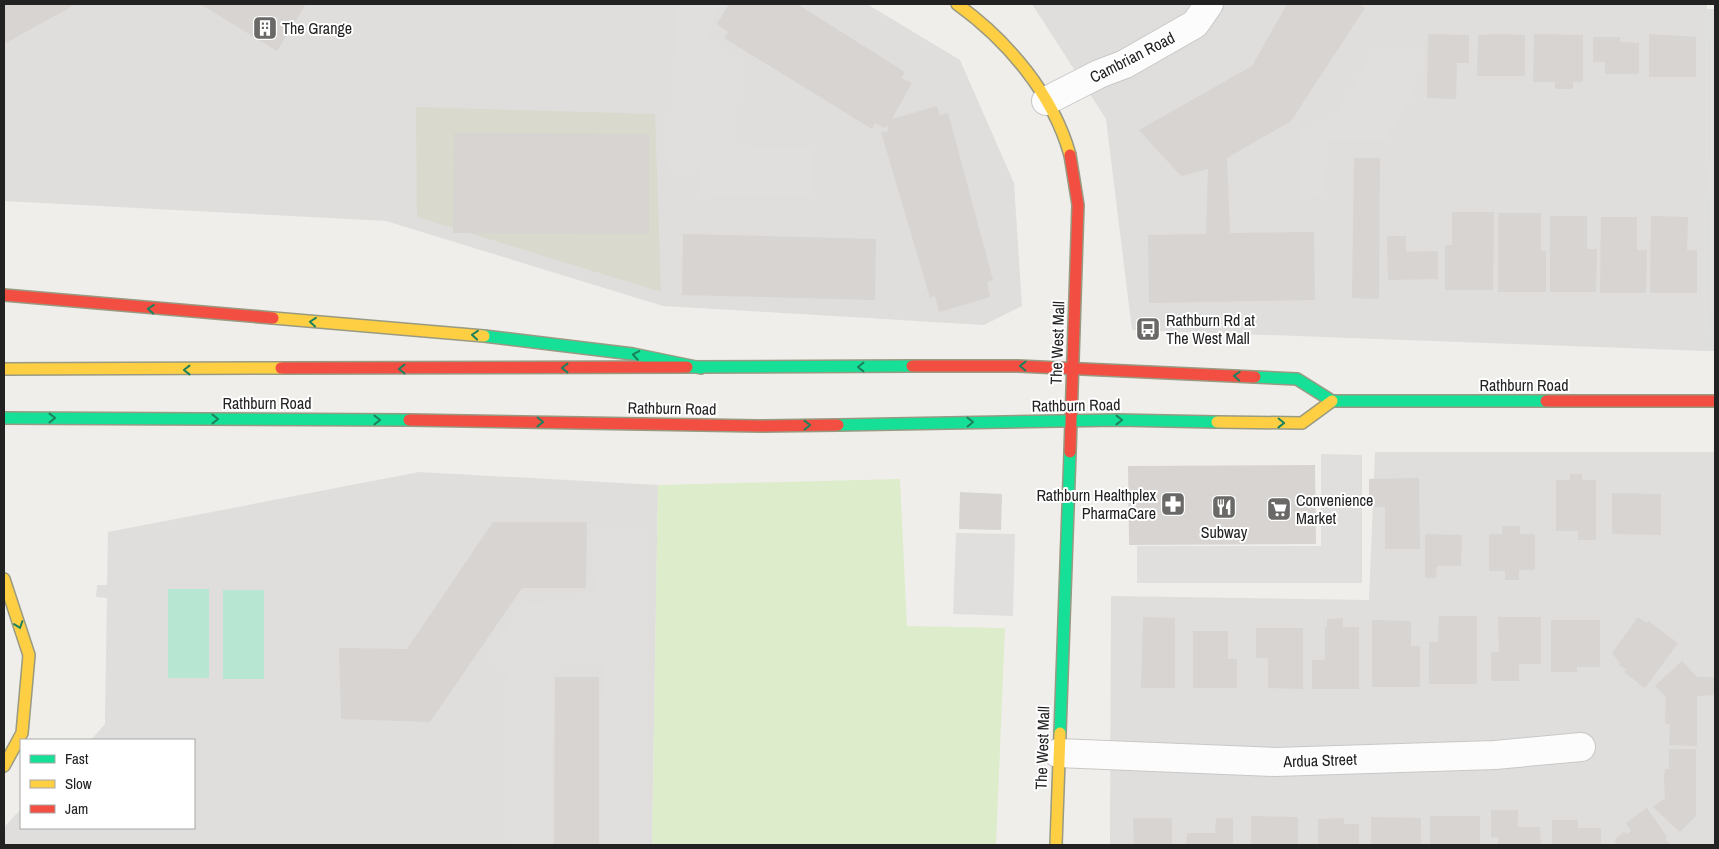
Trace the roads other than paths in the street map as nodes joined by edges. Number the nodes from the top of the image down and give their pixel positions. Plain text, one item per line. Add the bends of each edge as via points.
1 (957, 4) edge
2 (1209, 4) edge
3 (1046, 101) junction
4 (4, 295) edge
5 (701, 368) junction
6 (1072, 368) junction
7 (4, 369) edge
8 (1332, 400) junction
9 (1715, 401) edge
10 (4, 418) edge
11 (1070, 421) junction
12 (4, 579) edge
13 (1581, 747) dead end
14 (1058, 753) junction
15 (4, 766) edge
16 (1056, 845) edge

1 - 3 main road, The West Mall via 980,19 992,32 1018,61
2 - 3 street, Cambrian Road via 1196,24 1124,64
3 - 6 main road, The West Mall via 1064,138 1078,205
5 -> 4 main road via 633,354 514,338
6 -> 5 main road, Rathburn Road
5 -> 7 main road, Rathburn Road
8 -> 6 main road, Rathburn Road via 1297,379
6 - 11 main road, The West Mall
8 - 9 main road, Rathburn Road
11 -> 8 main road, Rathburn Road via 1302,423
10 -> 11 main road, Rathburn Road via 759,426
11 - 14 main road, The West Mall
12 -> 15 main road via 29,655 22,733
13 - 14 street, Ardua Street via 1495,755 1275,762
14 - 16 main road, The West Mall

